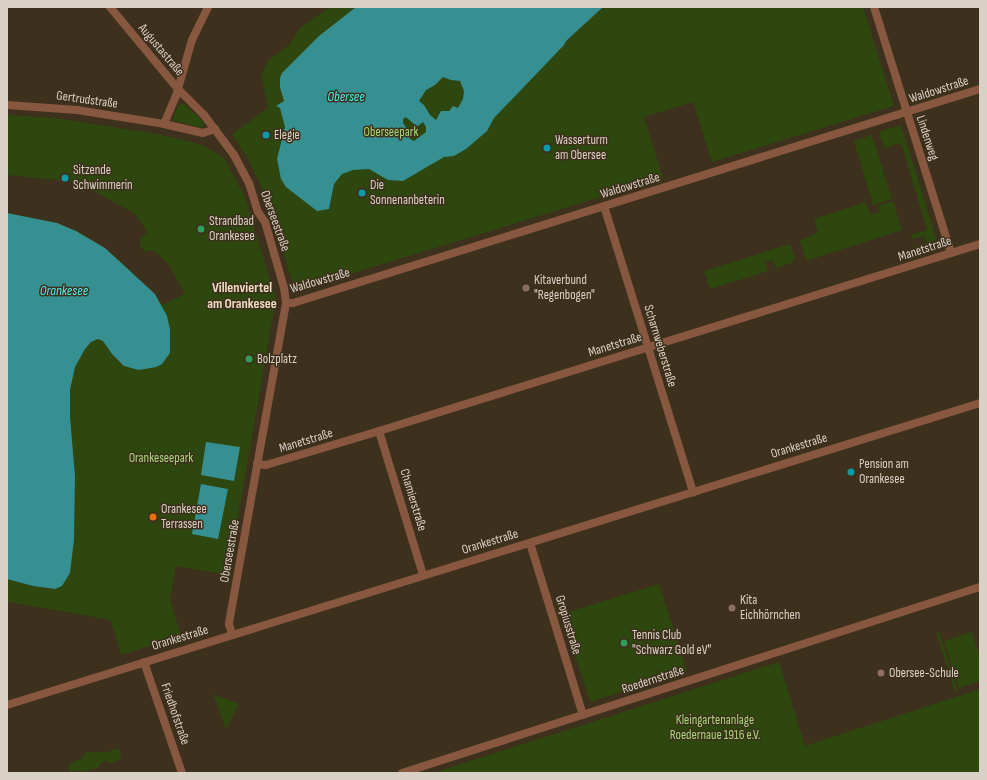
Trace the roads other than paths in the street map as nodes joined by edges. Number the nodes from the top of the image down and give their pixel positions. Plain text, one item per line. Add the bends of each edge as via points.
1 (110, 7) edge
2 (208, 7) edge
3 (874, 7) edge
4 (178, 89) junction
5 (980, 89) edge
6 (7, 105) edge
7 (906, 113) junction
8 (164, 124) junction
9 (215, 129) junction
10 (604, 206) junction
11 (980, 244) edge
12 (951, 253) junction
13 (286, 303) junction
14 (648, 348) junction
15 (980, 403) edge
16 (379, 431) junction
17 (257, 464) junction
18 (694, 492) junction
19 (530, 543) junction
20 (423, 575) junction
21 (980, 587) edge
22 (232, 634) junction
23 (144, 662) junction
24 (7, 705) edge
25 (583, 715) junction
26 (182, 773) edge
27 (402, 773) edge

1 - 4 street, Augustastraße
2 - 4 street via 192,40
3 - 7 street, Lindenweg
4 - 8 street
4 - 9 street, Oberseestraße
5 - 7 street, Waldowstraße
6 - 8 street, Gertrudstraße via 78,110
7 - 10 street, Waldowstraße
7 - 12 street, Lindenweg
8 - 9 street, Gertrudstraße via 203,133
9 - 13 street, Oberseestraße via 232,151 249,183 258,212 264,222 284,288
10 - 13 street, Waldowstraße via 293,303
10 - 14 street, Scharnweberstraße
11 - 12 street, Manetstraße
12 - 14 street, Manetstraße
13 - 17 street, Oberseestraße
14 - 16 street, Manetstraße
14 - 18 street, Scharnweberstraße
15 - 18 street, Orankestraße
16 - 17 street, Manetstraße via 266,465
16 - 20 street, Chamierstraße
17 - 22 street, Oberseestraße via 229,624
18 - 19 street, Orankestraße
19 - 20 street, Orankestraße
19 - 25 street, Gropiusstraße
20 - 22 street, Orankestraße
21 - 25 street, Roedernstraße
22 - 23 street, Orankestraße
23 - 24 street, Orankestraße
23 - 26 street, Friedhofstraße
25 - 27 street, Roedernstraße

